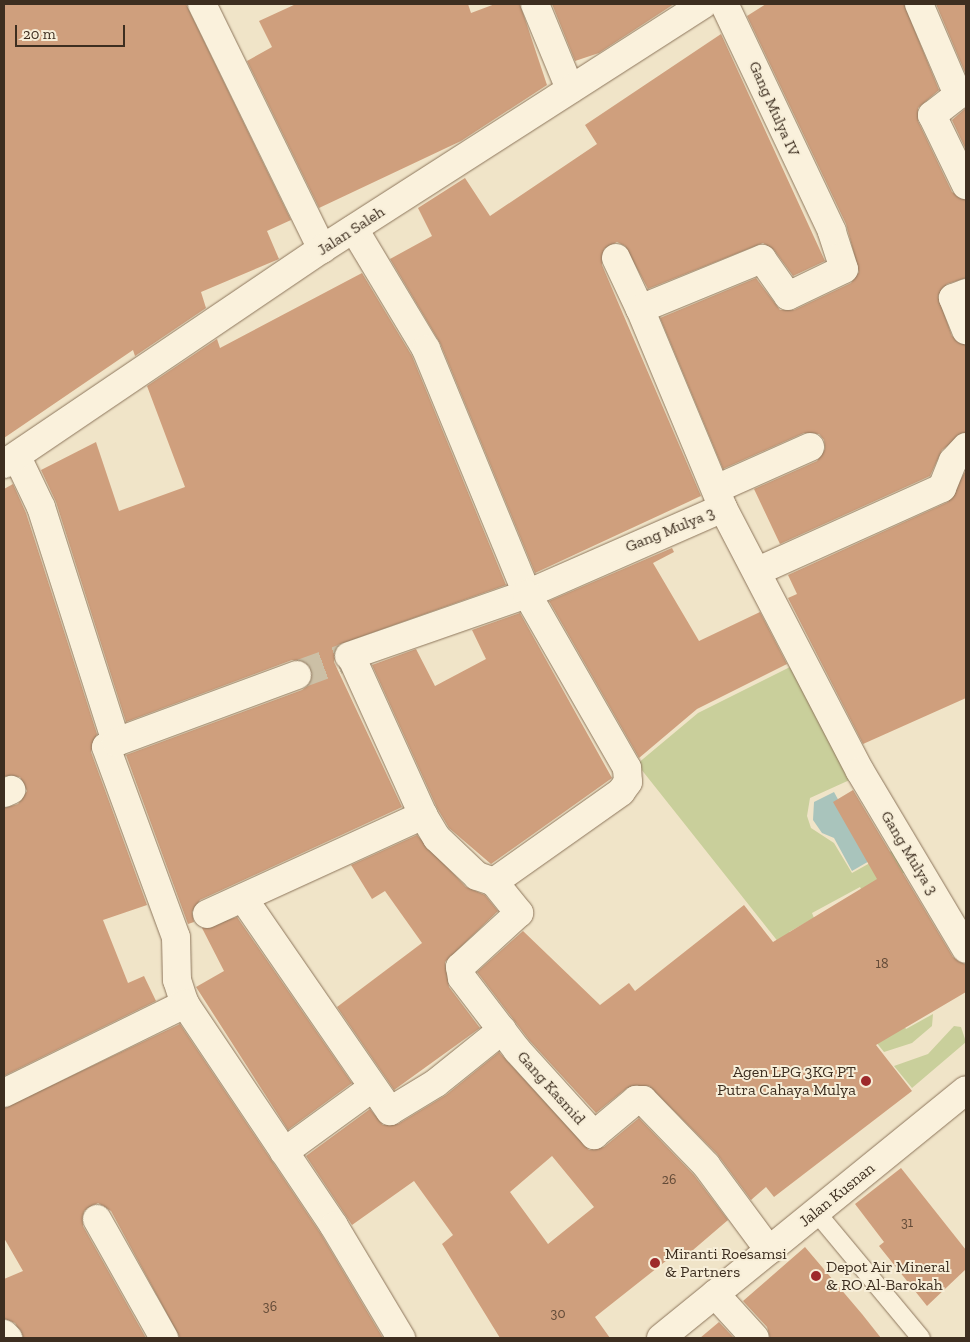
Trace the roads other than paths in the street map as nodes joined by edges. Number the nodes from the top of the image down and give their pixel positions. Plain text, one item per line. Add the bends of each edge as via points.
1 (202, 4) edge
2 (535, 4) edge
3 (703, 4) edge
4 (724, 4) edge
5 (919, 4) edge
6 (570, 89) junction
7 (966, 186) edge
8 (354, 229) junction
9 (322, 249) junction
10 (616, 258) dead end
11 (966, 292) edge
12 (640, 309) junction
13 (966, 330) edge
14 (810, 447) dead end
15 (966, 447) edge
16 (11, 460) edge
17 (720, 499) junction
18 (758, 571) junction
19 (527, 594) junction
20 (297, 675) tunnel mouth
21 (116, 742) junction
22 (423, 815) junction
23 (494, 882) junction
24 (244, 898) junction
25 (207, 914) dead end
26 (966, 949) edge
27 (185, 1004) junction
28 (502, 1030) junction
29 (373, 1086) junction
30 (966, 1090) edge
31 (4, 1093) edge
32 (284, 1152) junction
33 (816, 1212) junction
34 (96, 1219) dead end
35 (769, 1250) junction
36 (715, 1294) junction
37 (4, 1334) edge
38 (8, 1338) edge
39 (164, 1338) edge
40 (401, 1338) edge
41 (661, 1338) edge
42 (755, 1338) edge
43 (921, 1338) edge

1 - 9 street
2 - 6 street
3 - 6 street, Jalan Saleh
4 - 12 street, Gang Mulya IV via 842,255 844,269 788,296 762,259
5 - 7 street via 958,95 932,115
6 - 8 street, Jalan Saleh
8 - 9 street, Jalan Saleh
8 - 19 street via 426,348
9 - 16 street, Jalan Saleh
10 - 12 street
11 - 13 street via 953,298
12 - 17 street
14 - 17 street
15 - 18 street via 953,461 942,488
16 - 21 street via 42,506
17 - 18 street, Gang Mulya 3
17 - 19 street, Gang Mulya 3
18 - 26 street, Gang Mulya 3 via 860,771
19 - 22 street, Gang Mulya 3 via 350,656
19 - 23 street via 627,768 628,782 621,792
20 - 21 street
21 - 27 street via 106,747 176,937 177,980
22 - 23 street via 444,844 477,876
22 - 24 street
23 - 28 street, Gang Kasmid via 519,913 460,967 462,978
24 - 25 street
24 - 29 street
27 - 31 street
27 - 32 street
28 - 29 street via 436,1083 393,1110
28 - 35 street, Gang Kasmid via 594,1135 636,1100 643,1100 706,1164
29 - 32 street
30 - 33 street, Jalan Kusnan
32 - 40 street via 334,1226
33 - 35 street, Jalan Kusnan
33 - 43 lane
34 - 39 street
35 - 36 street, Jalan Kusnan
36 - 41 street, Jalan Kusnan
36 - 42 street
37 - 38 street

